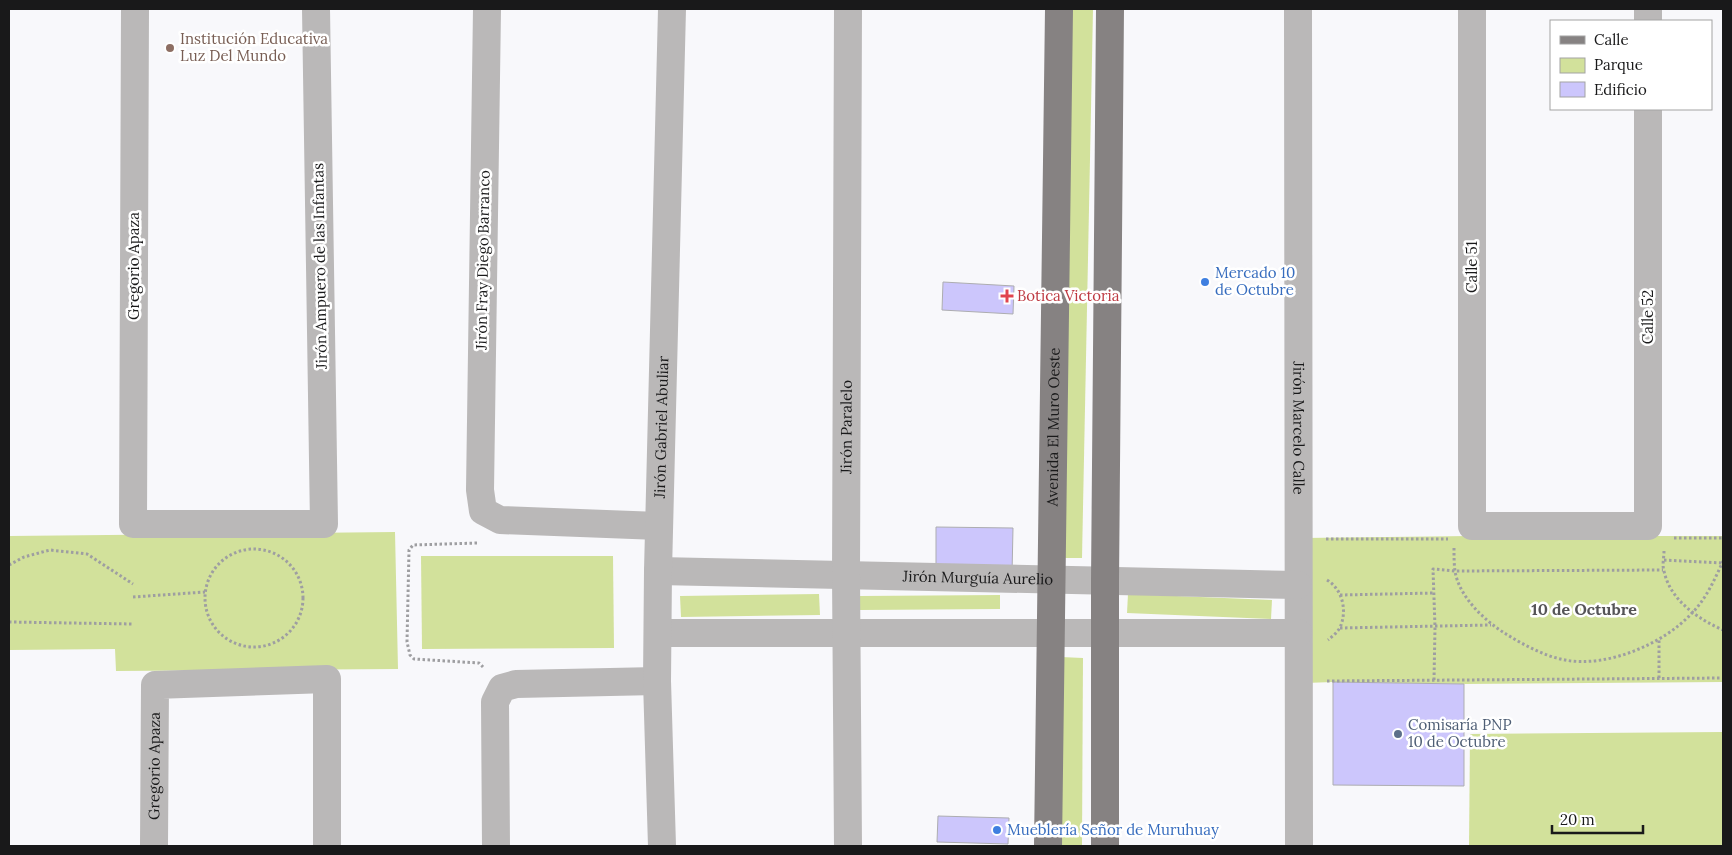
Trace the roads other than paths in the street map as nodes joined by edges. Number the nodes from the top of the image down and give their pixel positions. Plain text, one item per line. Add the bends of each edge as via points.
1 (135, 9) edge
2 (316, 9) edge
3 (486, 9) edge
4 (672, 9) edge
5 (848, 9) edge
6 (1059, 9) edge
7 (1110, 9) edge
8 (1298, 9) edge
9 (1472, 9) edge
10 (1648, 110) edge
11 (324, 524) joint
12 (659, 526) junction
13 (1656, 536) joint
14 (658, 571) junction
15 (846, 575) junction
16 (1050, 580) junction
17 (1105, 581) junction
18 (1298, 585) junction
19 (658, 633) junction
20 (847, 633) junction
21 (1050, 633) junction
22 (1105, 633) junction
23 (1298, 633) junction
24 (657, 681) junction
25 (154, 846) edge
26 (327, 846) edge
27 (496, 846) edge
28 (662, 846) edge
29 (848, 846) edge
30 (1048, 846) edge
31 (1105, 846) edge
32 (1299, 846) edge

1 - 11 street, Gregorio Apaza via 133,524
2 - 11 street, Jirón Ampuero de las Infantas
3 - 12 street, Jirón Fray Diego Barranco via 480,490 492,515
4 - 12 street, Jirón Gabriel Abuliar
5 - 15 street, Jirón Paralelo
6 - 16 main road, Avenida El Muro Oeste
7 - 17 main road
8 - 18 street, Jirón Marcelo Calle
9 - 13 street, Calle 51 via 1463,532
10 - 13 street, Calle 52
12 - 14 street, Jirón Gabriel Abuliar
14 - 15 street, Jirón Murguía Aurelio
14 - 19 street, Jirón Gabriel Abuliar
15 - 16 street, Jirón Murguía Aurelio
15 - 20 street, Jirón Paralelo
16 - 17 street, Jirón Murguía Aurelio
16 - 21 main road, Avenida El Muro Oeste
17 - 18 street, Jirón Murguía Aurelio
17 - 22 main road
18 - 23 street, Jirón Marcelo Calle
19 - 20 street
19 - 24 street, Jirón Gabriel Abuliar
20 - 21 street
20 - 29 street, Jirón Paralelo
21 - 22 street
21 - 30 main road, Avenida El Muro Oeste
22 - 23 street
22 - 31 main road
23 - 32 street, Jirón Marcelo Calle
24 - 27 street via 516,684 502,688 495,702
24 - 28 street, Jirón Gabriel Abuliar
25 - 26 street, Gregorio Apaza via 154,685 327,679

